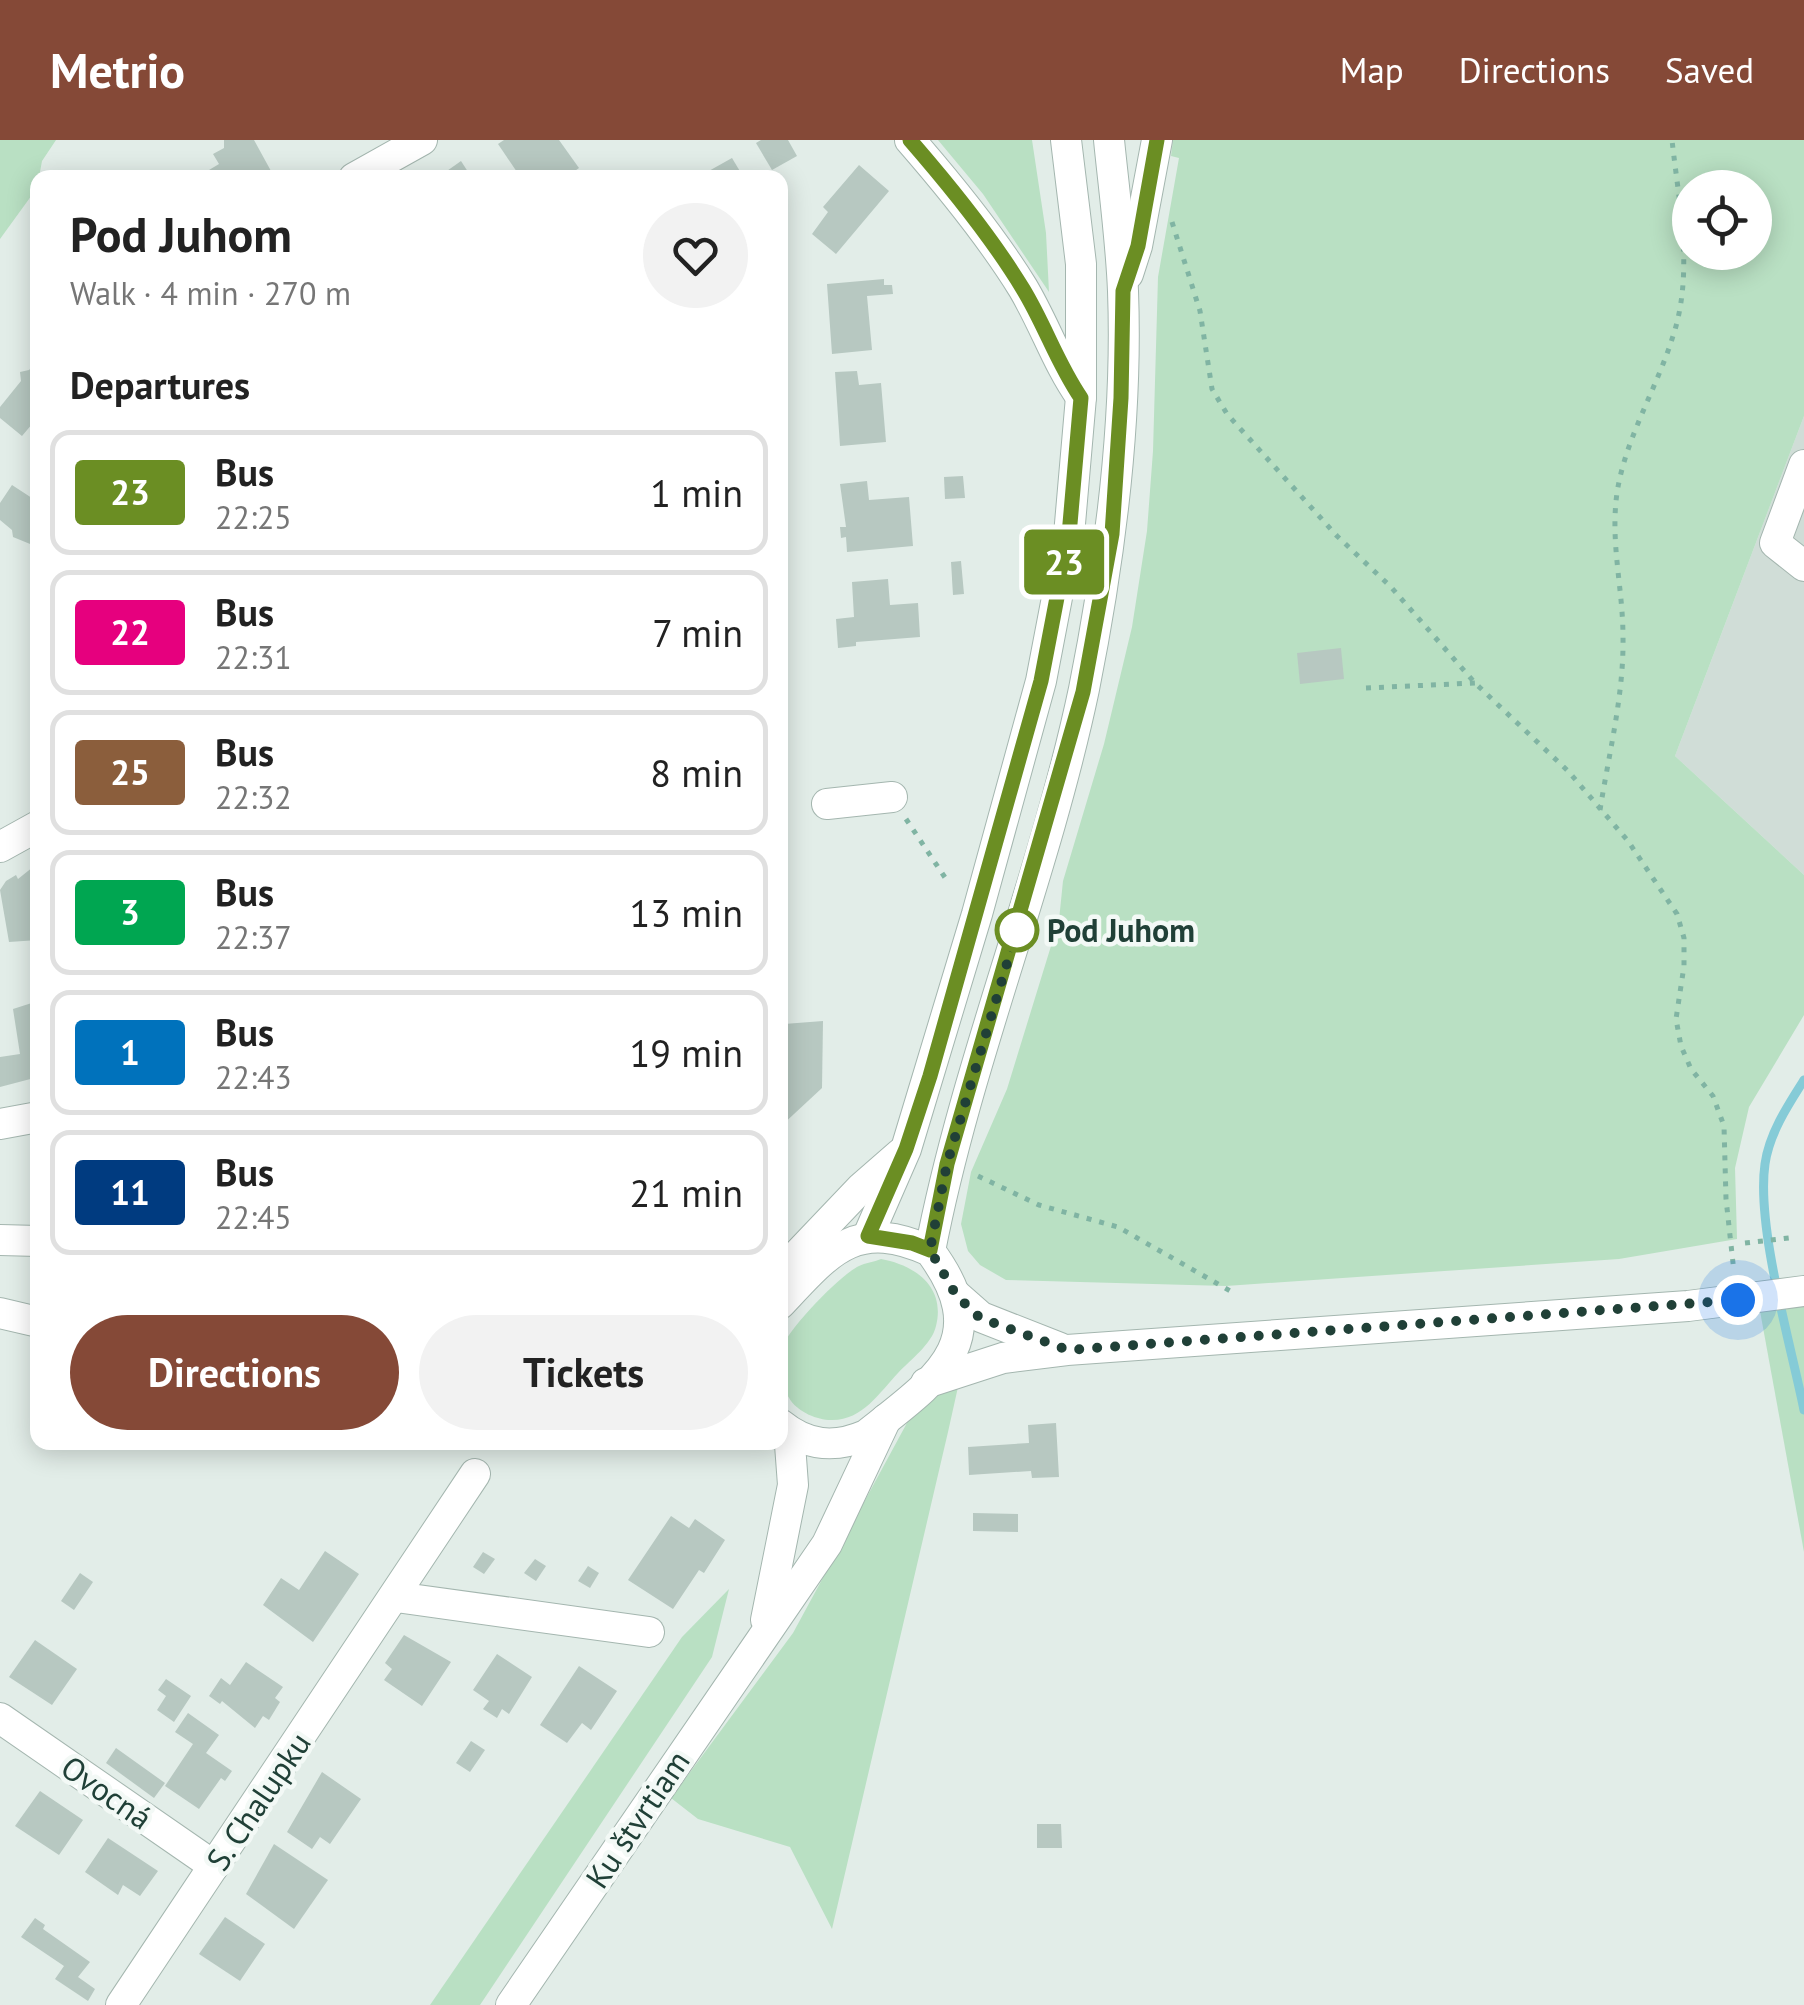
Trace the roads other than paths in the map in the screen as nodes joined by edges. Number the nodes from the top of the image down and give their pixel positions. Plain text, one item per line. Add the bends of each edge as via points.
1 (422, 140) edge
2 (910, 140) edge
3 (1066, 140) edge
4 (1109, 140) edge
5 (1157, 140) edge
6 (379, 170) edge
7 (1123, 291) junction
8 (1081, 398) junction
9 (1804, 465) edge
10 (1804, 566) edge
11 (892, 798) road end
12 (828, 804) dead end
13 (30, 830) edge
14 (0, 847) edge
15 (30, 1118) edge
16 (0, 1124) edge
17 (906, 1149) junction
18 (868, 1236) junction
19 (0, 1240) edge
20 (30, 1241) edge
21 (930, 1250) junction
22 (788, 1265) edge
23 (1804, 1291) edge
24 (956, 1295) junction
25 (788, 1296) edge
26 (0, 1312) edge
27 (30, 1320) edge
28 (1068, 1350) junction
29 (926, 1383) junction
30 (886, 1419) junction
31 (788, 1430) edge
32 (788, 1449) edge
33 (476, 1474) dead end
34 (396, 1597) junction
35 (649, 1632) dead end
36 (763, 1632) junction
37 (0, 1718) edge
38 (214, 1866) junction
39 (122, 2005) edge
40 (512, 2005) edge

1 - 6 street
2 - 8 street via 1021,285
3 - 8 street via 1081,264
4 - 7 street
5 - 7 street
7 - 21 street via 1112,534 1083,692 947,1164
8 - 17 street via 1069,535 1041,681
9 - 10 street via 1775,542
11 - 12 street
13 - 14 street
15 - 16 street
17 - 18 street
17 - 22 street
18 - 21 street
18 - 25 street via 822,1260
19 - 20 street
21 - 24 street, Ku štvrtiam
23 - 28 street
24 - 28 street via 980,1318
24 - 29 street, Ku štvrtiam via 959,1342
26 - 27 street
28 - 29 street via 1003,1358
29 - 30 street, Ku štvrtiam
30 - 31 street, Ku štvrtiam via 866,1435 832,1445
30 - 36 street, Ku štvrtiam via 827,1544
32 - 36 street, Ku štvrtiam via 793,1485
33 - 34 street, S. Chalupku
34 - 35 street
34 - 38 street, S. Chalupku
36 - 40 street, Ku štvrtiam
37 - 38 street, Ovocná
38 - 39 street, S. Chalupku

